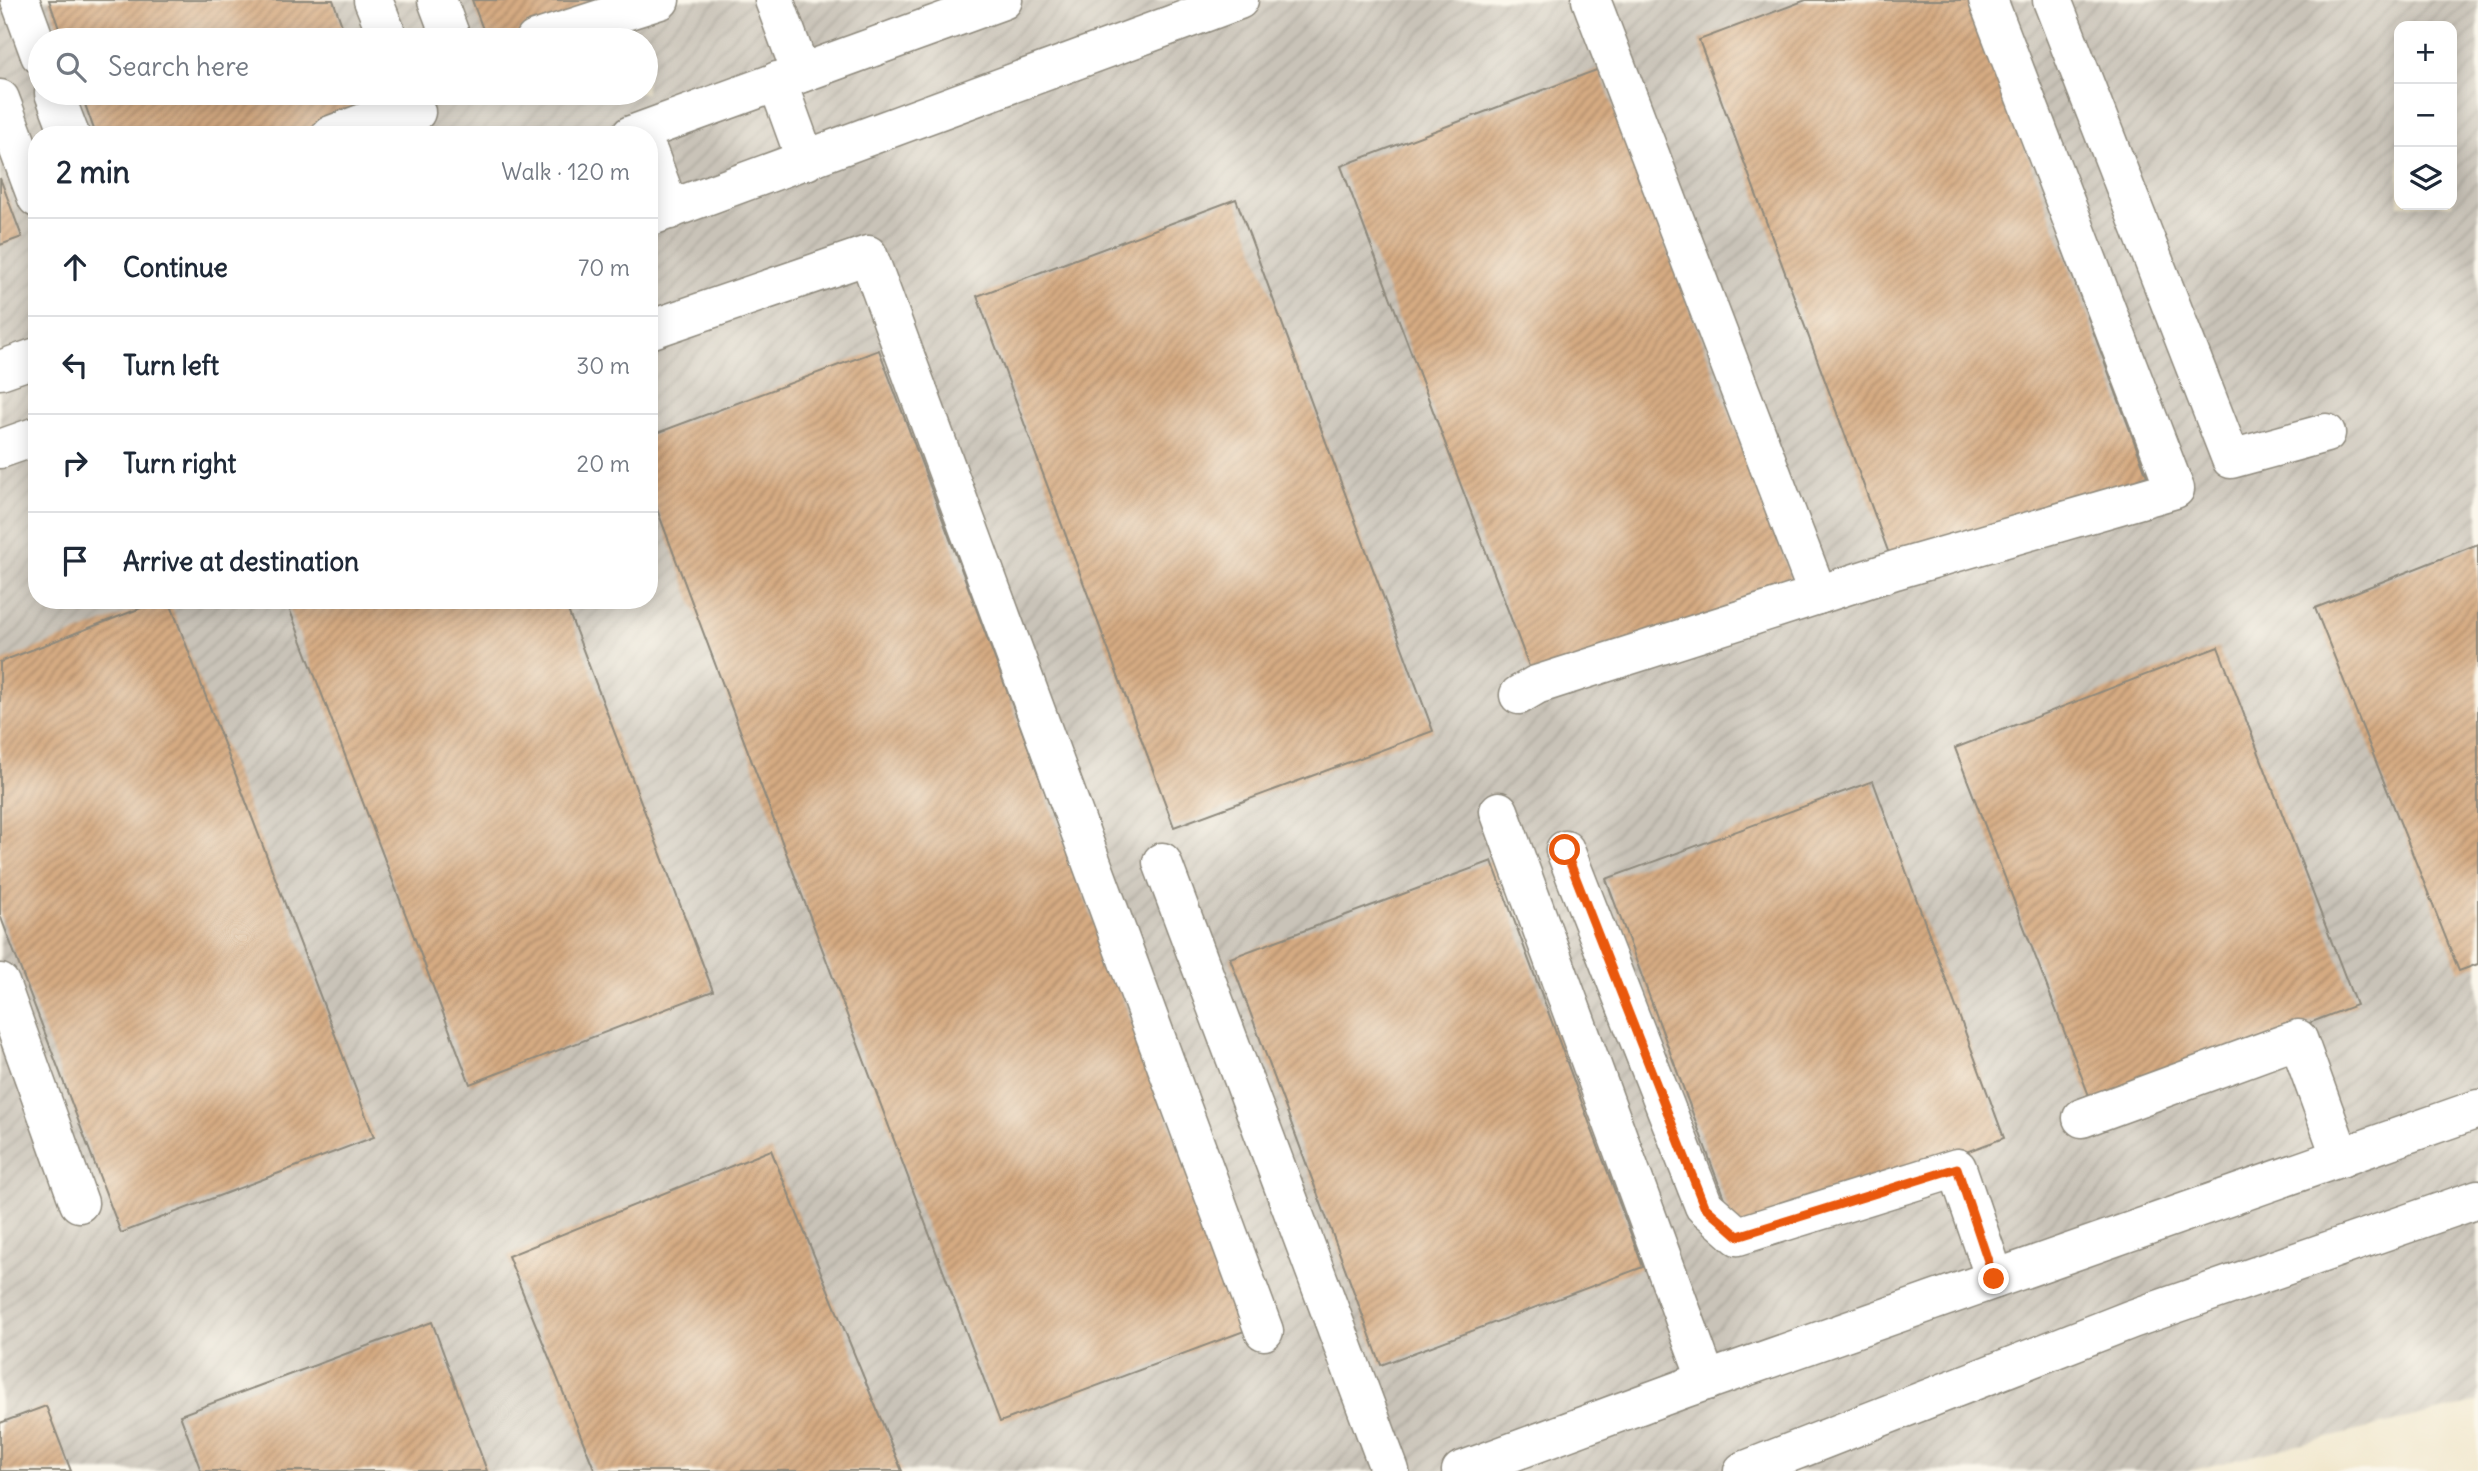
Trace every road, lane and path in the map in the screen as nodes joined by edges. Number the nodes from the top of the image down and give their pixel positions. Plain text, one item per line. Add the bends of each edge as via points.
1 (20, 0) edge
2 (373, 0) edge
3 (437, 0) edge
4 (660, 0) edge
5 (774, 0) edge
6 (1003, 0) edge
7 (1239, 0) edge
8 (1591, 0) edge
9 (1988, 0) edge
10 (2052, 0) edge
11 (30, 28) edge
12 (384, 28) edge
13 (448, 28) edge
14 (572, 28) edge
15 (789, 77) junction
16 (0, 99) edge
17 (59, 105) edge
18 (416, 113) edge
19 (67, 126) edge
20 (355, 126) edge
21 (658, 132) edge
22 (806, 161) junction
23 (28, 174) edge
24 (660, 213) edge
25 (658, 327) edge
26 (28, 360) edge
27 (0, 370) edge
28 (2326, 433) dead end
29 (28, 439) edge
30 (0, 449) edge
31 (1818, 595) junction
32 (1519, 695) dead end
33 (1499, 811) dead end
34 (1565, 850) dead end
35 (1162, 862) dead end
36 (0, 983) edge
37 (2478, 1109) edge
38 (2082, 1118) dead end
39 (2341, 1158) junction
40 (2478, 1199) edge
41 (79, 1203) dead end
42 (1994, 1279) junction
43 (1264, 1331) dead end
44 (1707, 1381) junction
45 (1390, 1471) edge
46 (1461, 1471) edge
47 (1743, 1471) edge

1 - 11 street
2 - 12 street
3 - 13 street
4 - 14 street
5 - 15 street
6 - 15 street
7 - 22 street
8 - 31 street
9 - 31 street via 2175,489
10 - 28 street via 2231,459
15 - 21 street
15 - 22 street
16 - 23 street
17 - 19 street
18 - 20 street
22 - 24 street
25 - 43 street via 869,255
26 - 27 street
29 - 30 street
31 - 32 street via 1536,685
33 - 44 street
34 - 42 street via 1704,1206 1738,1236 1957,1168
35 - 45 street
36 - 41 street
37 - 39 street
38 - 39 street via 2298,1039
39 - 42 street
40 - 47 street via 2132,1319
42 - 44 street
44 - 46 street

